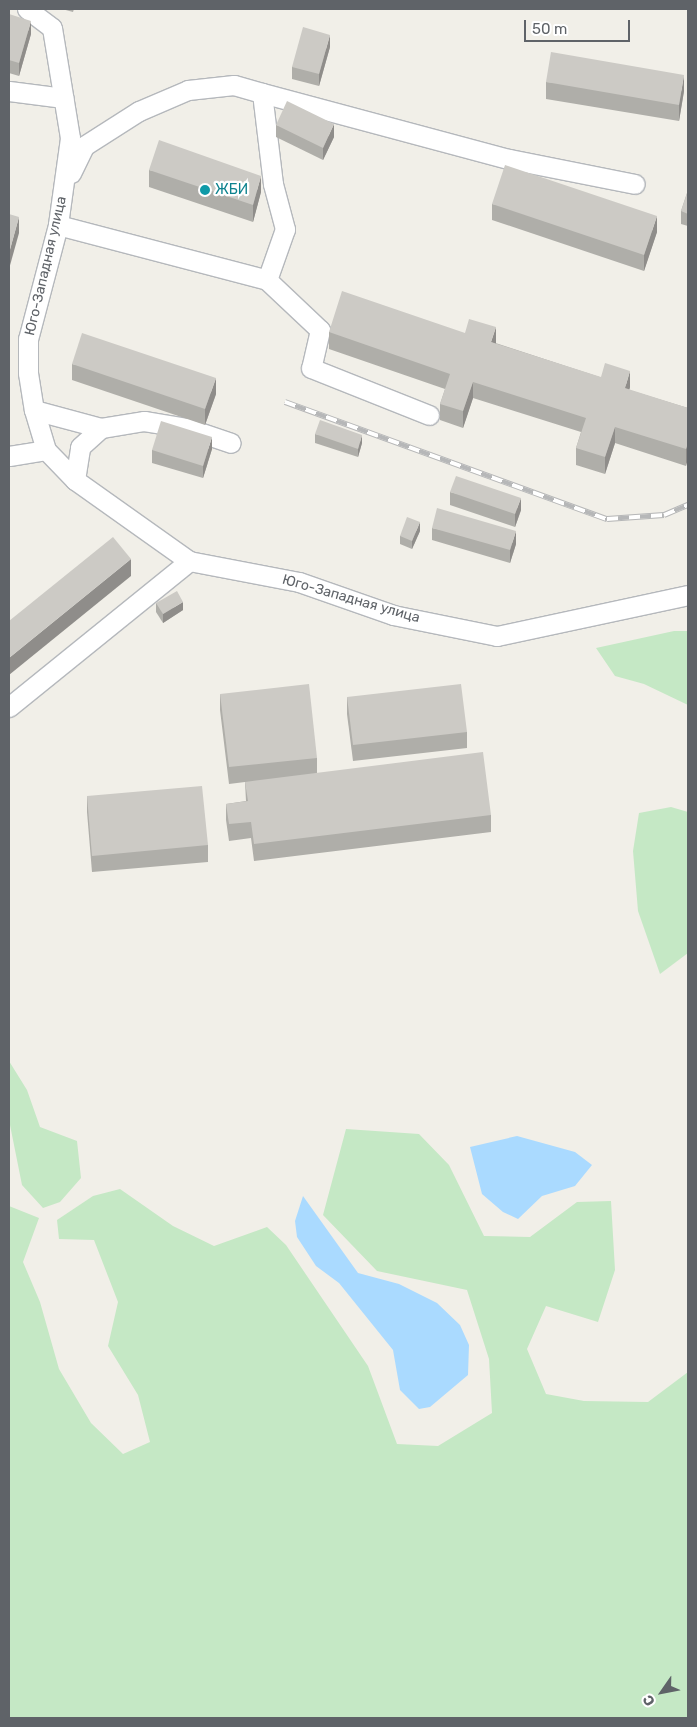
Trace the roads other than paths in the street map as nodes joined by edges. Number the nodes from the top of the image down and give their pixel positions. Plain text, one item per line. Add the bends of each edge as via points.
1 (27, 9) edge
2 (9, 91) edge
3 (262, 93) junction
4 (64, 98) junction
5 (77, 142) junction
6 (635, 184) dead end
7 (58, 225) junction
8 (267, 280) junction
9 (34, 410) junction
10 (429, 415) dead end
11 (101, 428) junction
12 (231, 443) dead end
13 (46, 450) junction
14 (9, 456) edge
15 (75, 480) junction
16 (188, 562) junction
17 (688, 594) edge
18 (9, 707) edge

1 - 4 street, Юго-Западная улица via 52,28
2 - 4 street
3 - 5 street via 234,85 188,90
3 - 6 street via 509,159
3 - 8 street via 273,184 285,229
4 - 5 street, Юго-Западная улица
5 - 7 street, Юго-Западная улица via 64,187
7 - 8 street
7 - 9 street, Юго-Западная улица via 28,339 28,373
8 - 10 street via 320,330 311,368
9 - 11 street
9 - 13 street, Юго-Западная улица
11 - 12 street via 144,421 187,428
11 - 15 street via 80,447
13 - 14 street
13 - 15 street, Юго-Западная улица
15 - 16 street, Юго-Западная улица
16 - 17 street, Юго-Западная улица via 298,582 393,615 496,636
16 - 18 street

